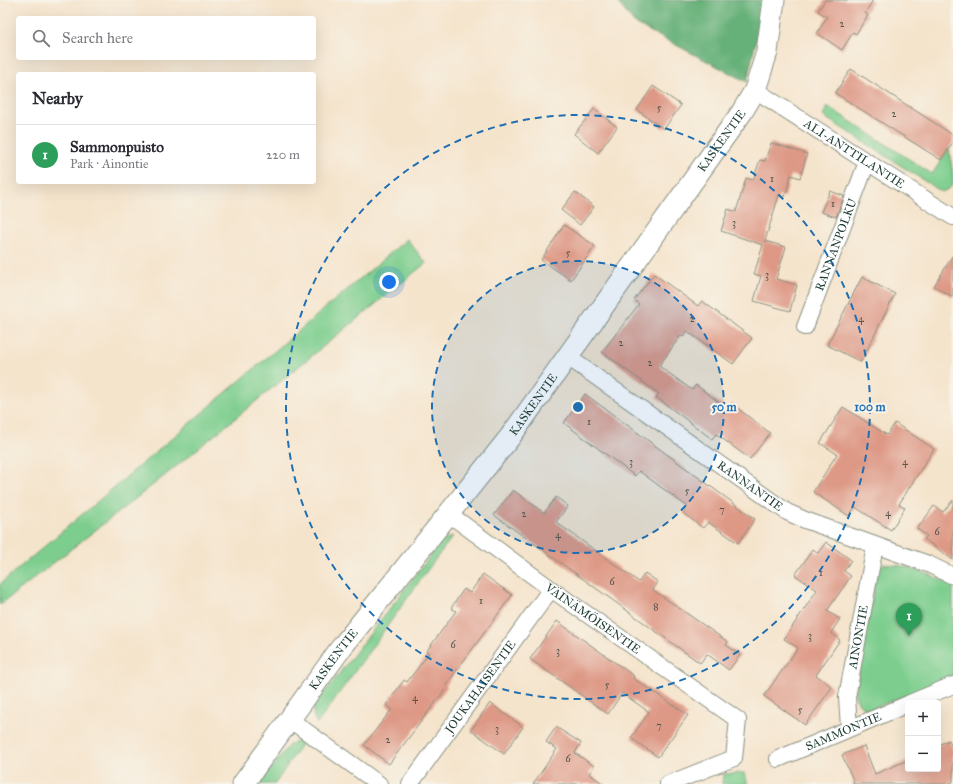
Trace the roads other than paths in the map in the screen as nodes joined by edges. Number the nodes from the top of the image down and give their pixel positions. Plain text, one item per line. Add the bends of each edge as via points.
1 (774, 0) edge
2 (755, 90) junction
3 (867, 162) junction
4 (953, 217) edge
5 (806, 327) dead end
6 (568, 357) junction
7 (449, 514) junction
8 (875, 546) junction
9 (953, 576) edge
10 (552, 589) junction
11 (953, 685) edge
12 (916, 700) edge
13 (905, 705) edge
14 (289, 719) junction
15 (849, 728) junction
16 (778, 759) dead end
17 (243, 784) edge
18 (380, 784) edge
19 (410, 784) edge
20 (668, 784) edge

1 - 2 street, KASKENTIE via 767,52
2 - 3 street, ALI-ANTTILANTIE
2 - 6 street, KASKENTIE
3 - 4 street, ALI-ANTTILANTIE
3 - 5 street, RANNANPOLKU
6 - 7 street, KASKENTIE
6 - 8 street, RANNANTIE via 787,512
7 - 10 street, VÄINÄMÖISENTIE
7 - 14 street, KASKENTIE via 341,648
8 - 9 street, RANNANTIE via 928,564
8 - 15 street, AINONTIE via 847,696
10 - 19 street, JOUKAHAISENTIE
10 - 20 street, VÄINÄMÖISENTIE via 738,720 734,758
11 - 12 street, SAMMONTIE
13 - 15 street, SAMMONTIE
14 - 17 street, KASKENTIE
14 - 18 street
15 - 16 street, SAMMONTIE

